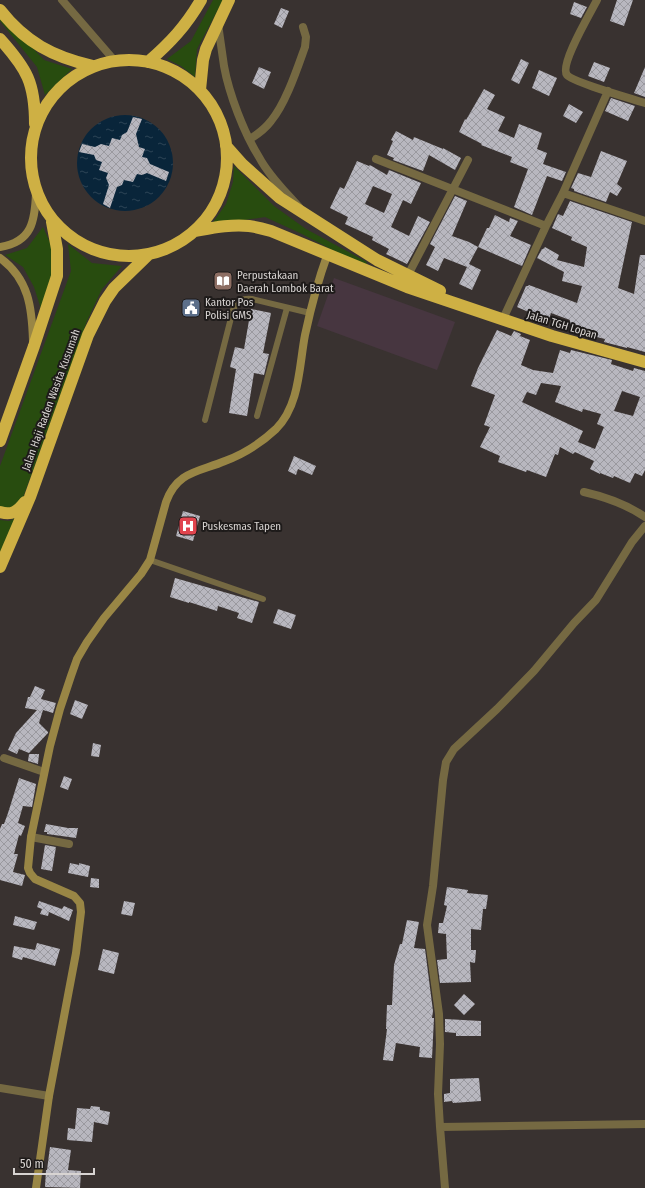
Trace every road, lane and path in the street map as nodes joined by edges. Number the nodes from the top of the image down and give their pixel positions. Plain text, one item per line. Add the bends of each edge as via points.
1 (62, 0) edge
2 (201, 0) edge
3 (229, 0) edge
4 (597, 0) edge
5 (0, 10) edge
6 (218, 21) junction
7 (303, 27) dead end
8 (0, 39) edge
9 (114, 60) junction
10 (148, 62) junction
11 (93, 66) junction
12 (200, 90) junction
13 (608, 91) junction
14 (645, 103) edge
15 (35, 128) junction
16 (250, 140) junction
17 (226, 146) junction
18 (376, 159) dead end
19 (468, 160) dead end
20 (451, 189) junction
21 (36, 193) junction
22 (563, 193) junction
23 (308, 217) junction
24 (645, 221) edge
25 (52, 222) junction
26 (546, 226) junction
27 (195, 231) junction
28 (0, 247) edge
29 (328, 253) junction
30 (148, 255) junction
31 (0, 258) edge
32 (377, 260) junction
33 (370, 272) junction
34 (408, 275) junction
35 (287, 308) junction
36 (473, 308) junction
37 (310, 313) junction
38 (503, 320) junction
39 (34, 346) junction
40 (645, 362) edge
41 (257, 416) dead end
42 (205, 420) dead end
43 (0, 441) edge
44 (584, 492) dead end
45 (30, 497) junction
46 (0, 512) edge
47 (645, 517) edge
48 (645, 526) edge
49 (150, 560) junction
50 (0, 567) edge
51 (263, 599) dead end
52 (4, 758) dead end
53 (44, 772) junction
54 (31, 837) junction
55 (69, 844) dead end
56 (0, 1088) edge
57 (49, 1096) junction
58 (645, 1124) edge
59 (440, 1127) junction
60 (36, 1188) edge
61 (444, 1188) edge

1 - 9 street
2 - 10 highway via 177,35
3 - 6 highway
4 - 13 street via 569,57 566,72 571,78
5 - 11 highway via 24,35 52,54
6 - 12 highway via 203,60
6 - 16 street via 224,68 238,113
7 - 16 street via 305,47 279,110 272,121
8 - 15 highway via 18,59 28,78 35,107
9 - 10 highway via 135,59
9 - 11 highway
10 - 12 highway via 157,63 180,74
11 - 15 highway via 68,80 48,102
12 - 17 highway via 219,120
13 - 14 street
13 - 22 street
15 - 21 highway via 30,149
16 - 23 street via 268,171
17 - 23 highway via 280,198
17 - 27 highway via 226,171 222,188 213,209
18 - 20 street
19 - 20 street
20 - 26 street
20 - 34 street
21 - 25 highway
21 - 28 street via 35,214 27,233 14,243
22 - 24 street
22 - 26 street
23 - 32 highway
25 - 30 highway via 72,240 95,252 121,257
25 - 39 highway via 57,249 56,276
26 - 38 street
27 - 29 highway via 250,226
27 - 30 highway via 173,246
29 - 33 highway
29 - 37 street
30 - 45 highway, Jalan Haji Raden Wasita Kusumah via 114,288 88,335
31 - 39 street via 15,271 27,292
32 - 33 highway
32 - 34 highway
33 - 36 highway
34 - 36 highway
35 - 37 lane
35 - 41 lane
35 - 42 lane via 248,298 238,301 233,310
36 - 38 highway, Jalan TGH Lopan
37 - 49 street via 294,399 288,415 264,440 245,452 190,474 176,483 168,494
38 - 40 highway, Jalan TGH Lopan
39 - 43 highway
44 - 47 street via 616,501
45 - 46 highway via 16,511 9,514
45 - 50 highway, Jalan Haji Raden Wasita Kusumah
48 - 59 street via 632,542 596,600 497,709 454,749 446,762 427,925 439,1014
49 - 51 lane
49 - 53 street via 132,586 104,618 77,659 60,709
52 - 53 street
53 - 54 street
54 - 55 street
54 - 57 street via 28,868 31,875 74,896 80,903 81,912
56 - 57 street
57 - 60 street
58 - 59 street
59 - 61 street

